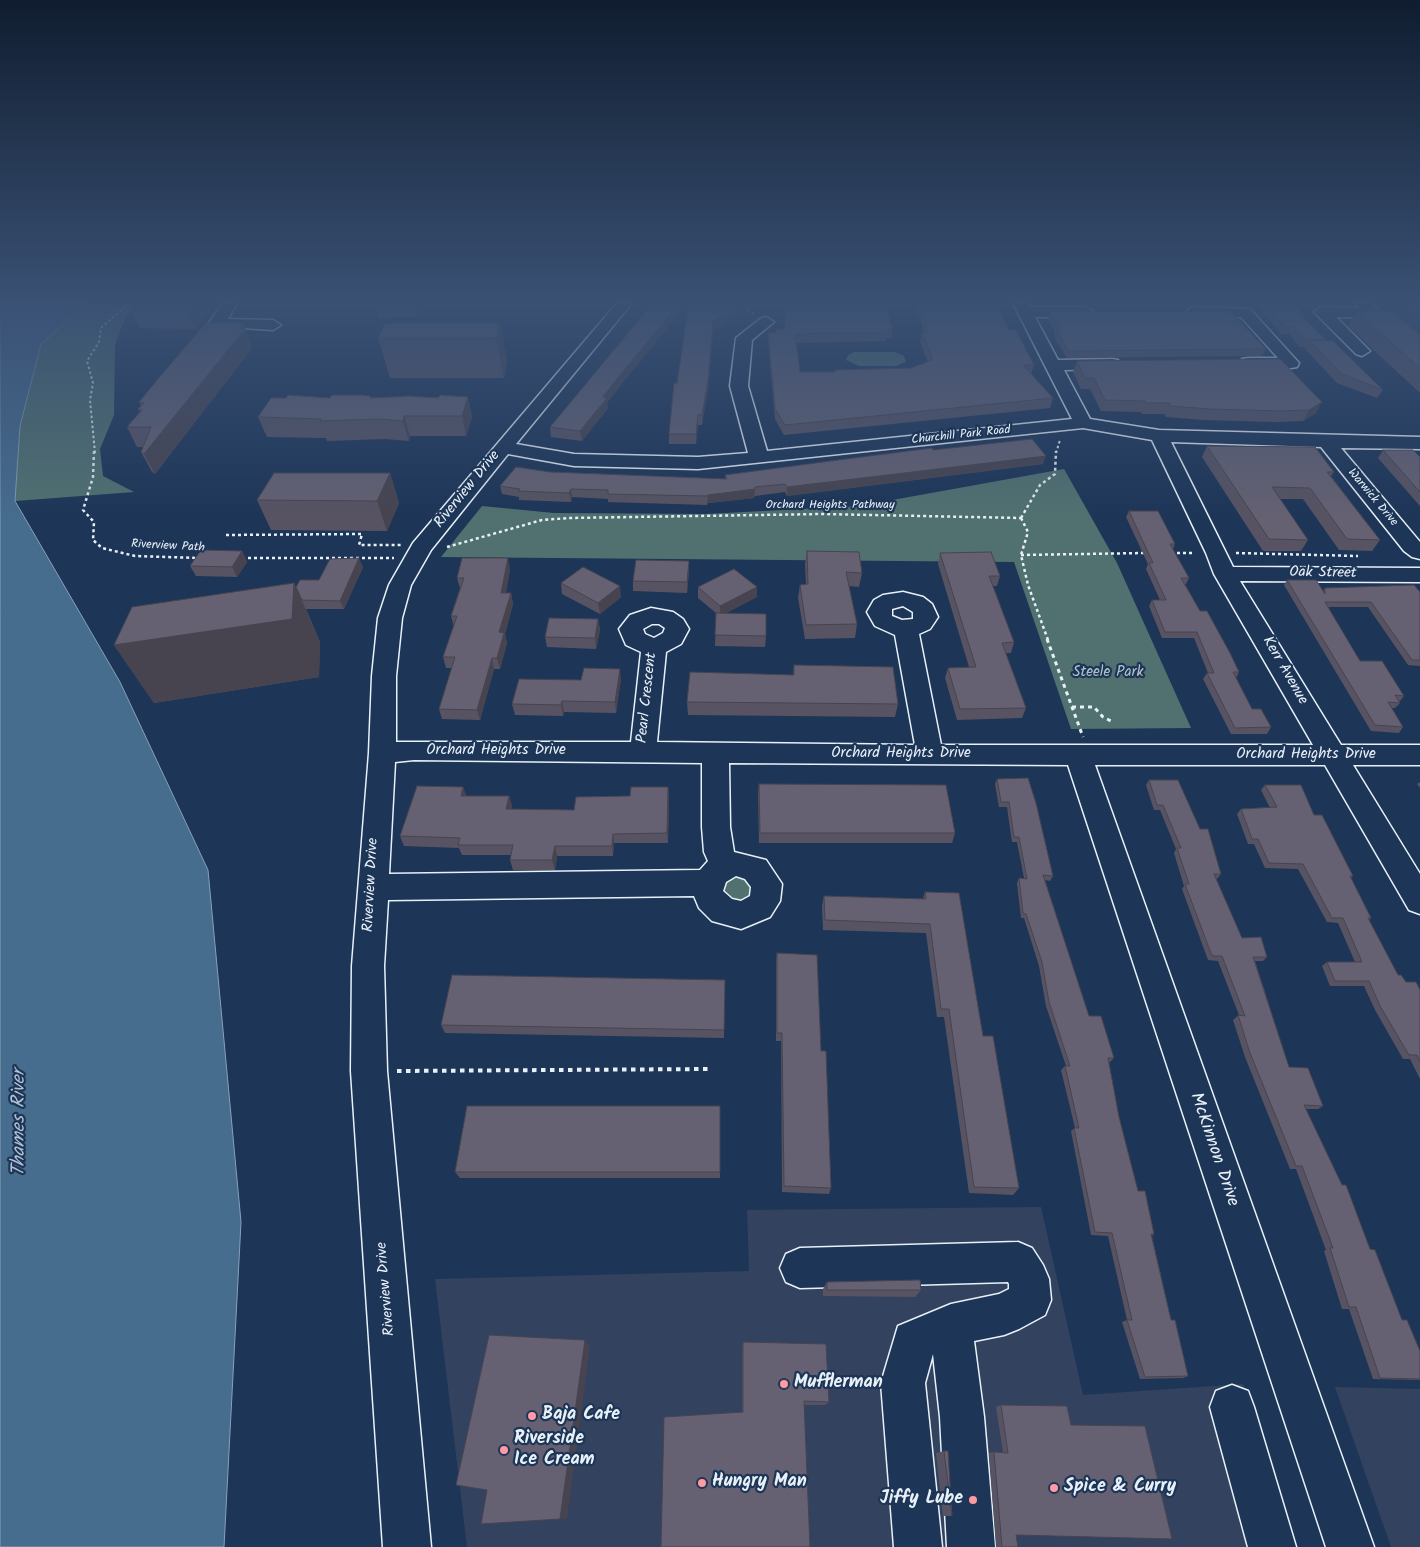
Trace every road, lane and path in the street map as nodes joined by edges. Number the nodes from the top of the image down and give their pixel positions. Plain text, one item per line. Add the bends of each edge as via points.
1 (90, 375) edge
2 (564, 375) edge
3 (740, 375) edge
4 (1057, 375) edge
5 (1083, 423) junction
6 (1159, 436) junction
7 (1060, 439) dead end
8 (1326, 442) junction
9 (1420, 443) edge
10 (503, 447) junction
11 (759, 458) junction
12 (1021, 518) junction
13 (226, 535) dead end
14 (409, 551) junction
15 (1420, 552) edge
16 (1148, 553) edge
17 (1167, 553) edge
18 (1021, 555) junction
19 (1362, 556) dead end
20 (201, 558) edge
21 (241, 558) edge
22 (1221, 563) junction
23 (1420, 575) edge
24 (906, 629) dead end
25 (654, 646) dead end
26 (1072, 707) junction
27 (1113, 722) dead end
28 (1080, 746) junction
29 (643, 751) junction
30 (715, 752) junction
31 (382, 753) junction
32 (930, 755) junction
33 (1420, 755) edge
34 (1334, 756) junction
35 (373, 887) junction
36 (1420, 901) edge
37 (711, 1069) dead end
38 (369, 1071) junction
39 (800, 1268) dead end
40 (951, 1325) junction
41 (1232, 1407) dead end
42 (407, 1547) edge
43 (918, 1547) edge
44 (971, 1547) edge
45 (1272, 1547) edge
46 (1350, 1547) edge

1 - 20 path, Riverview Path via 95,458 83,510 94,522 92,540 102,548 135,556
2 - 10 street, Riverview Drive
3 - 11 street via 739,386
4 - 5 street
5 - 6 street, Churchill Park Road
5 - 11 street, Churchill Park Road
6 - 8 street, Churchill Park Road
6 - 22 street, Kerr Avenue
7 - 12 path via 1055,454 1055,474 1040,485
8 - 9 street, Churchill Park Road
8 - 15 street, Warwick Drive
10 - 11 street, Churchill Park Road via 594,461 698,463
10 - 14 street, Riverview Drive
12 - 14 path, Orchard Heights Pathway via 822,514 569,518 526,524 443,548 436,558
12 - 18 path via 1028,532
13 - 14 path via 362,534 359,545
14 - 21 path
14 - 31 street, Riverview Drive via 390,618 384,676
16 - 18 path
17 - 22 path
18 - 26 path via 1040,622
19 - 22 path
22 - 23 street, Oak Street
22 - 34 street, Kerr Avenue
24 - 32 street
25 - 29 street, Pearl Crescent
26 - 27 path via 1094,707 1102,717
26 - 28 path
28 - 32 street, Orchard Heights Drive
28 - 34 street, Orchard Heights Drive
28 - 46 street, McKinnon Drive
29 - 30 street, Orchard Heights Drive
29 - 31 street, Orchard Heights Drive via 414,750
30 - 32 street, Orchard Heights Drive
30 - 35 street via 718,875
31 - 35 street, Riverview Drive
33 - 34 street, Orchard Heights Drive
34 - 36 street, Kerr Avenue
35 - 38 street, Riverview Drive via 368,966
37 - 38 path
38 - 42 street, Riverview Drive
39 - 40 street via 1018,1262 1029,1279 1030,1300 1004,1314
40 - 43 street via 913,1341 903,1383
40 - 44 street via 962,1417
41 - 45 street

